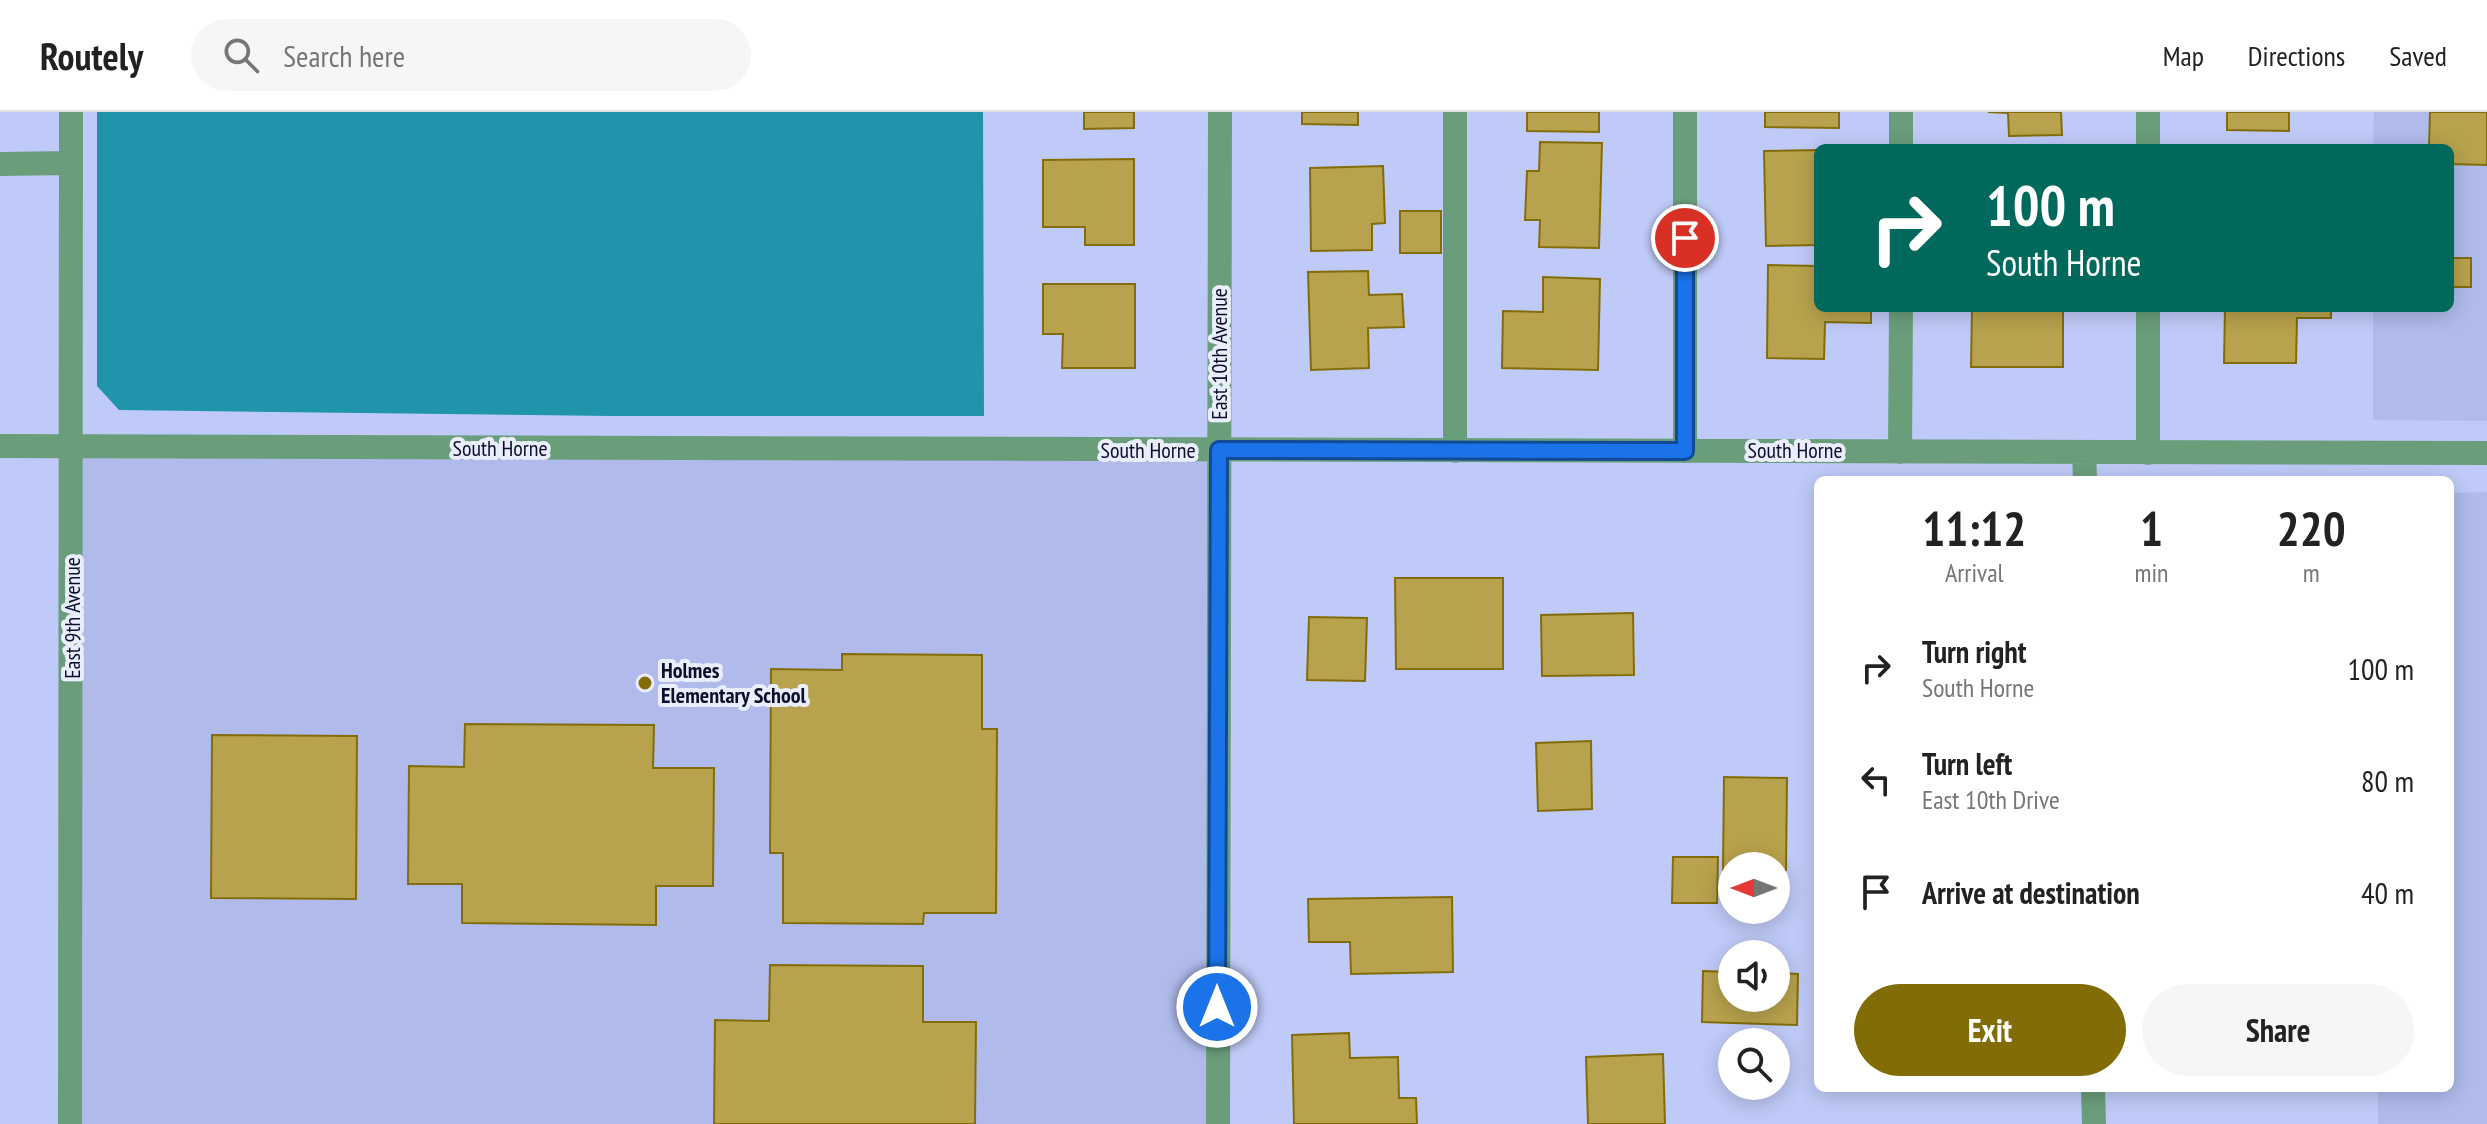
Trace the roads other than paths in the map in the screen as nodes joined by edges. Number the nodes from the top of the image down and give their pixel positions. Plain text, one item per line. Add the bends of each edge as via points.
1 (71, 112) edge
2 (1220, 112) edge
3 (1455, 112) edge
4 (1685, 112) edge
5 (1901, 112) edge
6 (2148, 112) edge
7 (1901, 144) edge
8 (2148, 144) edge
9 (71, 163) junction
10 (0, 164) edge
11 (1901, 312) edge
12 (2148, 312) edge
13 (71, 445) junction
14 (0, 446) edge
15 (1219, 450) junction
16 (1455, 451) junction
17 (1685, 451) junction
18 (1900, 452) junction
19 (2084, 453) junction
20 (2148, 453) junction
21 (2487, 453) edge
22 (2085, 476) edge
23 (2093, 1092) edge
24 (70, 1124) edge
25 (1218, 1124) edge
26 (2094, 1124) edge

1 - 9 street, East 9th Avenue
2 - 15 street, East 10th Avenue
3 - 16 street
4 - 17 street
5 - 7 street
6 - 8 street
9 - 10 street
9 - 13 street, East 9th Avenue
11 - 18 street
12 - 20 street
13 - 14 street, South Horne
13 - 15 street, South Horne
13 - 24 street, East 9th Avenue
15 - 16 street, South Horne
15 - 25 street, East 10th Avenue
16 - 17 street, South Horne
17 - 18 street, South Horne
18 - 19 street, South Horne
19 - 20 street, South Horne
19 - 22 street
20 - 21 street, South Horne
23 - 26 street

